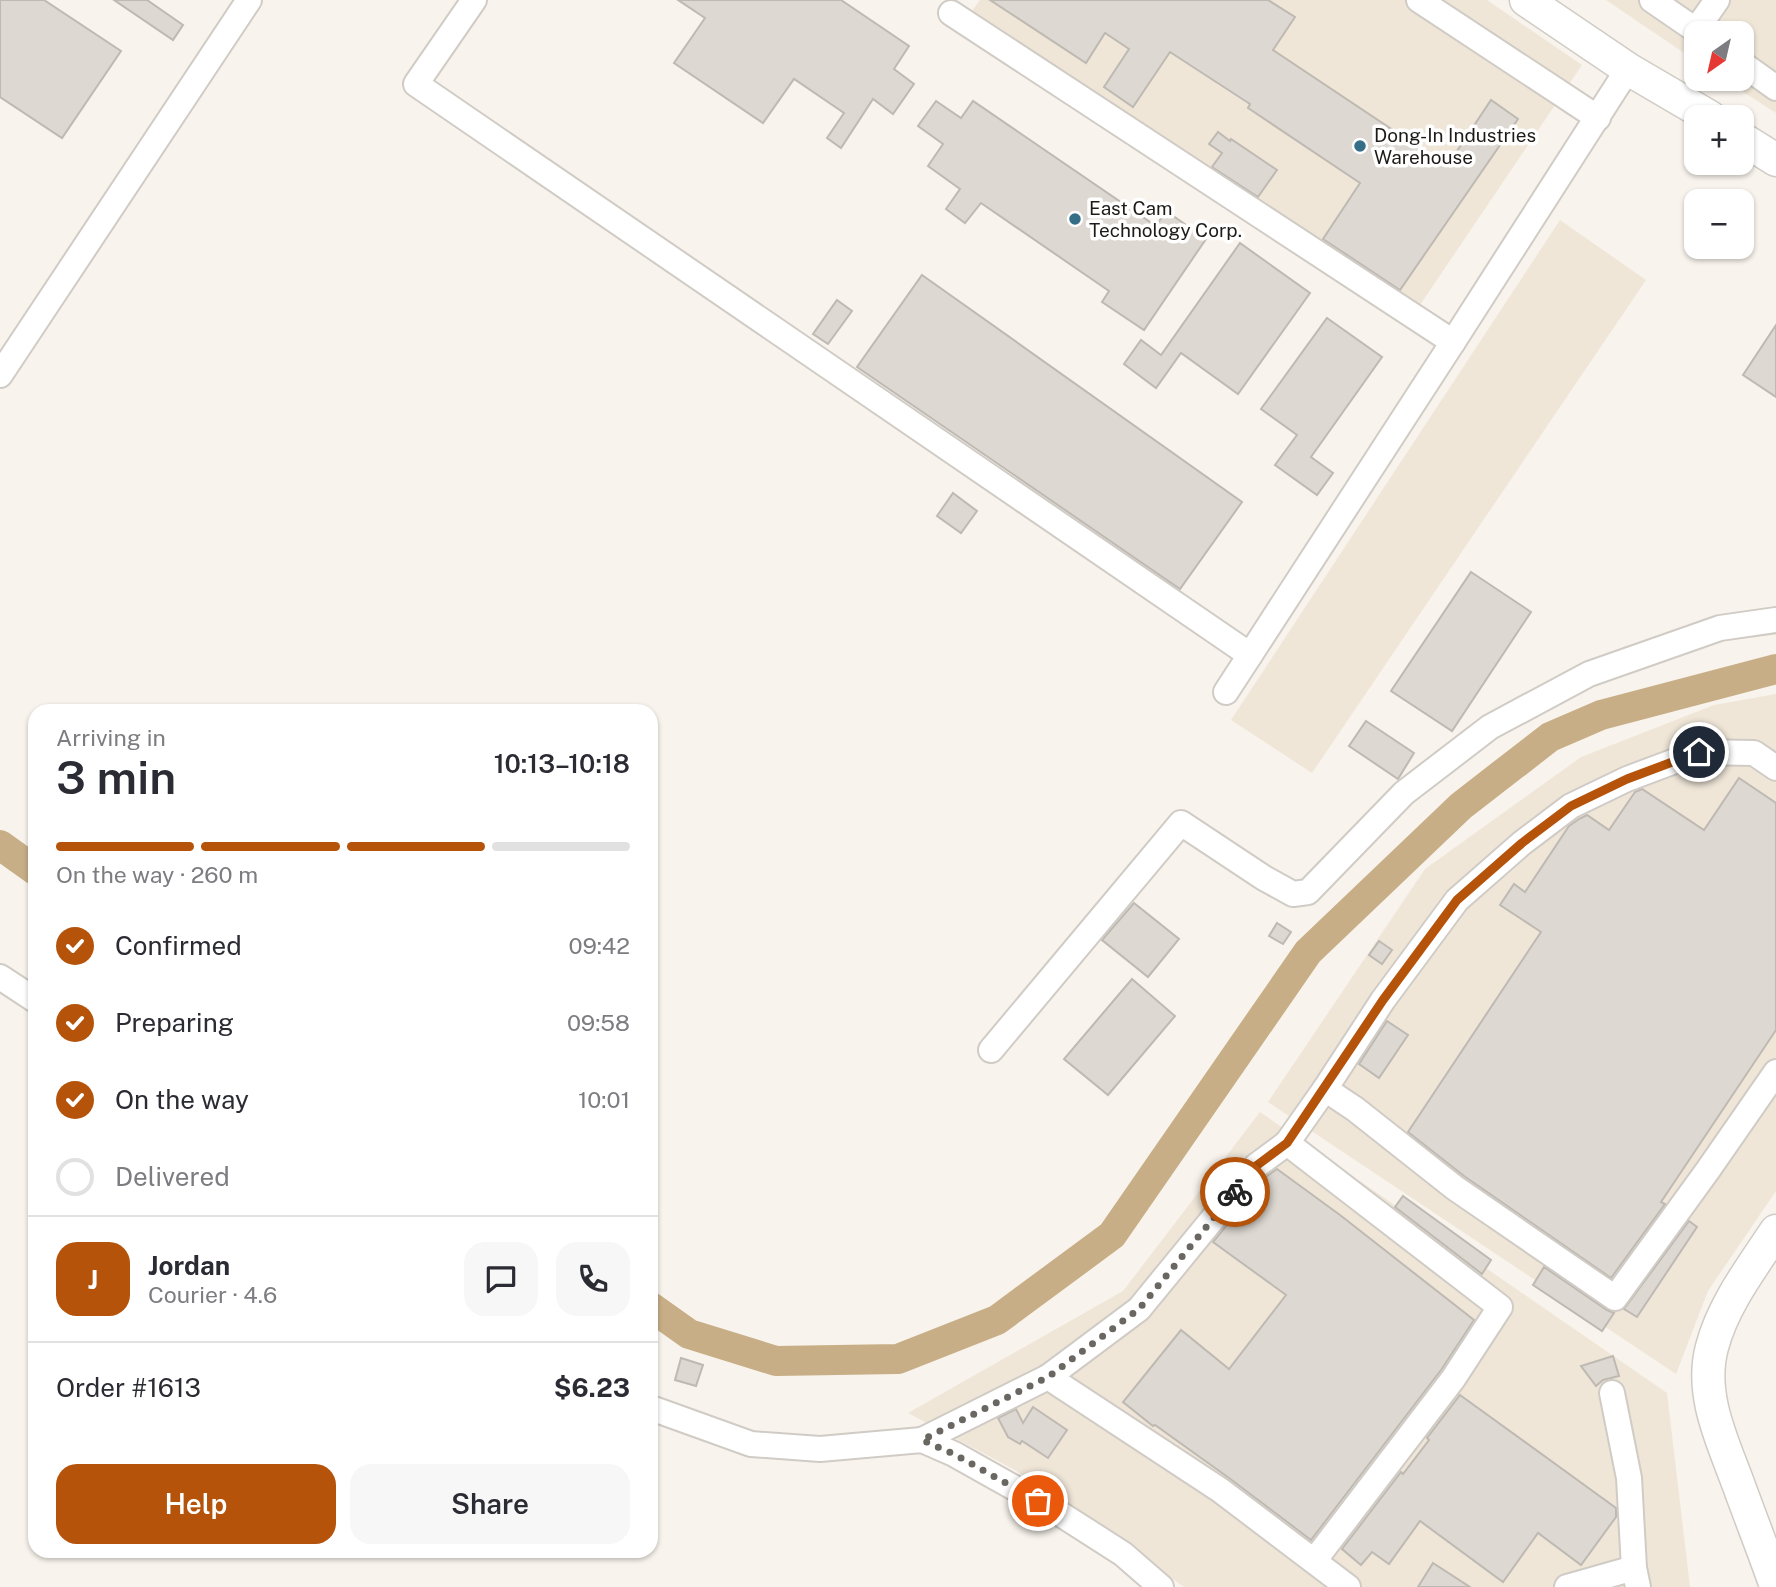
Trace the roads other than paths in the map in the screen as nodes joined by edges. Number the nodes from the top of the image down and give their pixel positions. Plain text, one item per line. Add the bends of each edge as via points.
1 (249, 0) edge
2 (474, 0) edge
3 (1419, 0) edge
4 (1526, 0) edge
5 (1652, 0) edge
6 (1717, 0) edge
7 (948, 4) edge
8 (1705, 21) edge
9 (1684, 22) edge
10 (1628, 69) junction
11 (1754, 72) edge
12 (1775, 86) edge
13 (1690, 105) edge
14 (1598, 118) junction
15 (1754, 146) edge
16 (1776, 160) edge
17 (1453, 342) junction
18 (0, 375) edge
19 (1776, 620) edge
20 (1250, 654) junction
21 (1226, 692) dead end
22 (1776, 768) edge
23 (0, 977) edge
24 (28, 995) edge
25 (991, 1050) dead end
26 (1776, 1072) edge
27 (1325, 1088) junction
28 (1287, 1143) junction
29 (1776, 1231) edge
30 (1048, 1377) junction
31 (1612, 1393) dead end
32 (658, 1411) edge
33 (922, 1440) junction
34 (1314, 1561) junction
35 (1636, 1577) edge
36 (1776, 1586) edge
37 (1161, 1587) edge
38 (1348, 1587) edge
39 (1567, 1587) edge

1 - 18 street
2 - 20 street via 415,84
3 - 14 street
4 - 10 main road
5 - 9 street
6 - 8 street
7 - 17 street
10 - 13 main road
10 - 14 street
11 - 12 street
14 - 17 street
15 - 16 main road
17 - 20 street
19 - 25 street via 1720,628 1590,674 1490,727 1404,793 1308,892 1293,894 1181,823
20 - 21 street
22 - 27 street via 1754,753 1699,752 1571,806 1457,900
23 - 24 street
26 - 27 street via 1615,1298 1455,1188
27 - 28 street
28 - 30 street via 1256,1166 1139,1309
28 - 34 street via 1500,1307 1453,1379
29 - 36 main road via 1723,1319 1712,1347 1708,1377 1718,1431
30 - 33 street
30 - 34 street via 1220,1490
31 - 35 street via 1629,1478
32 - 33 street via 751,1444 820,1449
33 - 37 street via 1059,1513 1123,1554
34 - 38 street
35 - 39 street

